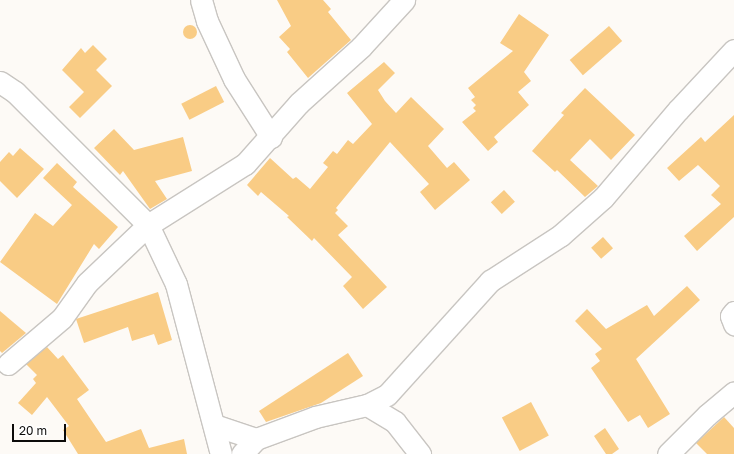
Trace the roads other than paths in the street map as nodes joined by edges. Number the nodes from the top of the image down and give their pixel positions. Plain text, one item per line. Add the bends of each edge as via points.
1 (201, 0) edge
2 (404, 0) edge
3 (734, 50) edge
4 (0, 82) edge
5 (271, 138) junction
6 (148, 224) junction
7 (734, 312) edge
8 (734, 324) edge
9 (8, 364) dead end
10 (390, 392) junction
11 (734, 392) edge
12 (368, 405) junction
13 (395, 422) junction
14 (214, 425) junction
15 (256, 439) junction
16 (221, 454) edge
17 (242, 454) edge
18 (420, 454) edge
19 (668, 454) edge

1 - 5 street via 207,21 234,79
2 - 5 street via 361,47 299,104
3 - 10 street via 678,110 603,198 561,235 490,281
4 - 6 street via 15,92
5 - 6 street via 245,164 226,178
6 - 9 street via 87,282 62,318
6 - 14 street via 176,284
7 - 8 street
10 - 12 street
10 - 13 street
11 - 19 street
12 - 13 street
12 - 15 street via 315,417
13 - 18 street
14 - 15 street
14 - 16 street
15 - 17 street

